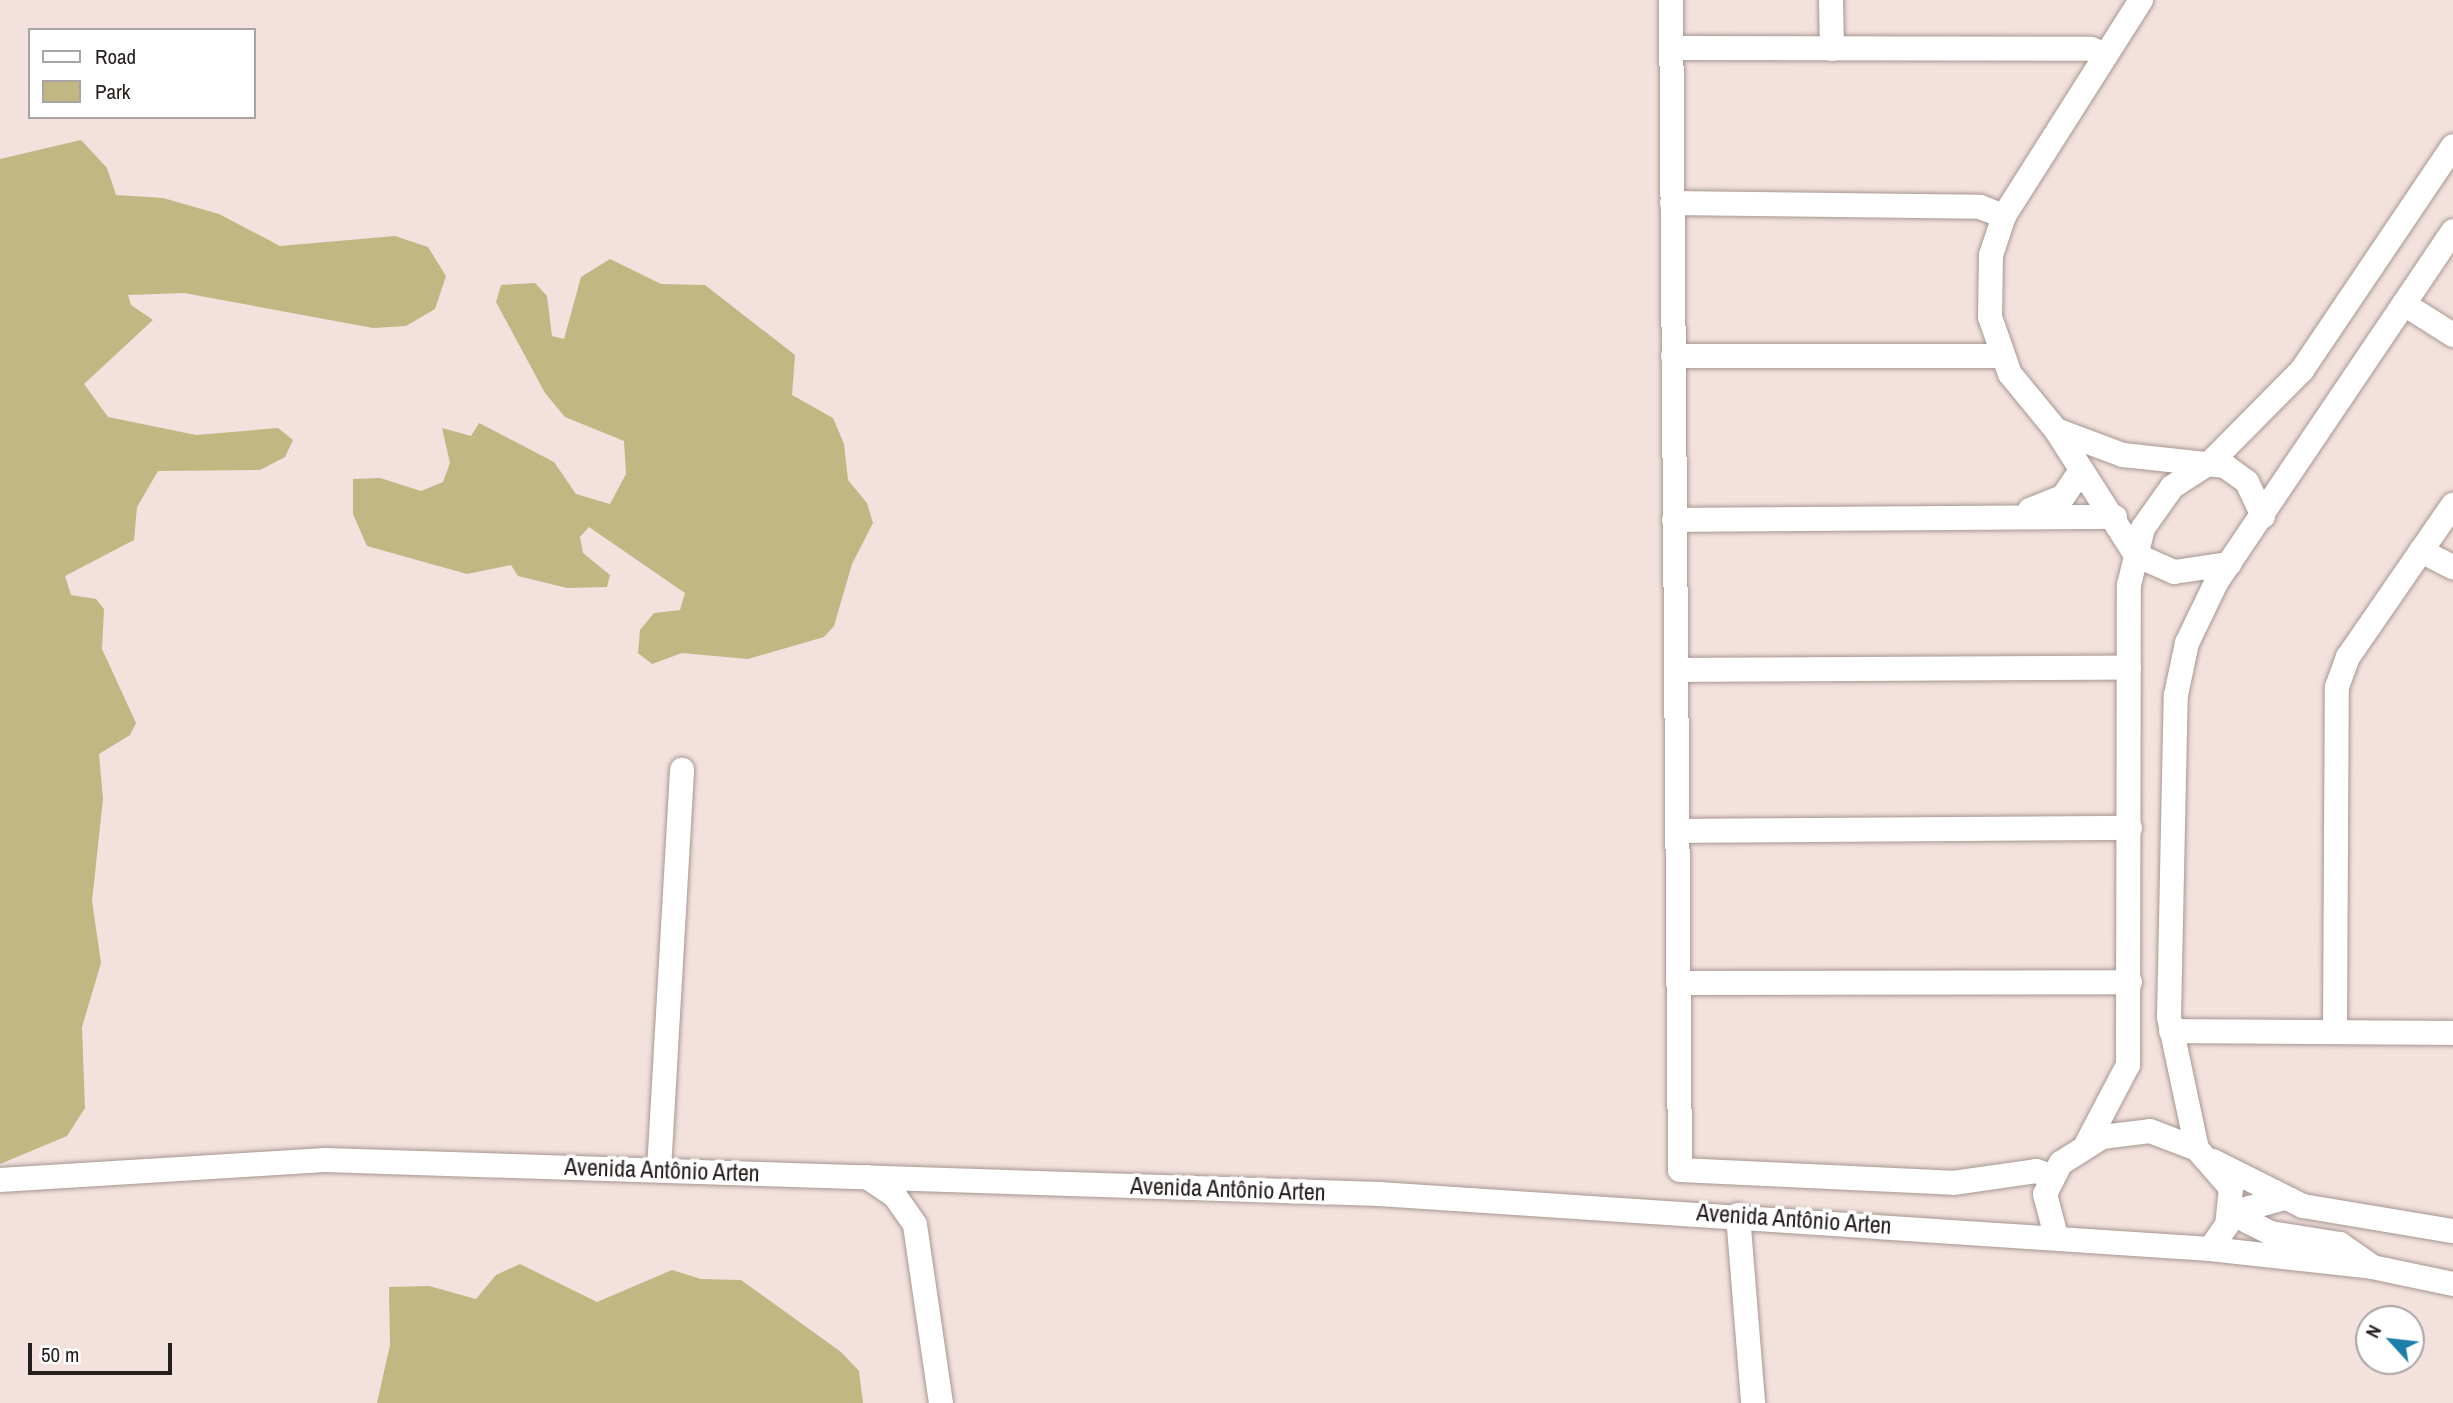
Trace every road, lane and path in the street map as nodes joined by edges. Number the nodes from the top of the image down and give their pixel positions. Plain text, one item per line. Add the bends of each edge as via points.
1 (1671, 0) edge
2 (1831, 0) edge
3 (2141, 0) edge
4 (1671, 48) junction
5 (1832, 49) junction
6 (2106, 55) junction
7 (2453, 146) edge
8 (1672, 203) junction
9 (2004, 216) junction
10 (2453, 231) edge
11 (2404, 304) junction
12 (2453, 335) edge
13 (1673, 356) junction
14 (2001, 356) junction
15 (2056, 430) junction
16 (2212, 461) junction
17 (2081, 470) junction
18 (2453, 506) edge
19 (2026, 513) junction
20 (2263, 516) junction
21 (2115, 517) junction
22 (1674, 520) junction
23 (2421, 551) junction
24 (2136, 555) junction
25 (2229, 564) junction
26 (2453, 567) edge
27 (2129, 668) junction
28 (1676, 670) junction
29 (682, 770) dead end
30 (2130, 828) junction
31 (1677, 831) junction
32 (2130, 982) junction
33 (1678, 983) junction
34 (2171, 1031) junction
35 (2335, 1032) junction
36 (2453, 1032) edge
37 (2087, 1143) junction
38 (2204, 1154) junction
39 (659, 1170) junction
40 (867, 1176) junction
41 (2051, 1176) junction
42 (0, 1180) edge
43 (2281, 1199) junction
44 (2231, 1213) junction
45 (1738, 1215) junction
46 (2453, 1231) edge
47 (2056, 1236) junction
48 (2210, 1249) junction
49 (2372, 1267) junction
50 (2453, 1284) edge
51 (942, 1403) edge
52 (1753, 1403) edge

1 - 4 street
2 - 5 street
3 - 6 street
4 - 5 street
4 - 8 street
5 - 6 street via 2091,49
6 - 9 street
7 - 16 street via 2302,370
8 - 9 street via 1980,207
8 - 13 street
9 - 14 street via 1988,276 1990,317
10 - 11 street
11 - 12 street
11 - 20 street
13 - 14 street
13 - 22 street
14 - 15 street
15 - 16 street via 2123,456
15 - 17 street
16 - 20 street via 2247,482
16 - 24 street via 2161,499
17 - 19 street via 2063,497
17 - 21 street
18 - 23 street
19 - 21 street
19 - 22 street
20 - 25 street
21 - 24 street
22 - 28 street
23 - 26 street
23 - 35 street via 2348,656 2337,687
24 - 25 street via 2174,572
24 - 27 street via 2129,585
25 - 34 street via 2197,619 2176,695
27 - 28 street
27 - 30 street
28 - 31 street
29 - 39 street
30 - 31 street
30 - 32 street
31 - 33 street
32 - 33 street
32 - 37 street via 2128,1065
33 - 41 street via 1680,1170 1953,1183 2036,1171
34 - 35 street
34 - 38 street
35 - 36 street
37 - 38 street via 2117,1132 2150,1131
37 - 41 street
38 - 43 street
38 - 44 street via 2231,1188
39 - 40 street, Avenida Antônio Arten
39 - 42 street, Avenida Antônio Arten via 300,1160
40 - 45 street, Avenida Antônio Arten via 1379,1194
40 - 51 street via 895,1196 915,1225
41 - 47 street via 2045,1203
43 - 44 street
43 - 46 street
44 - 48 street
44 - 49 street via 2271,1233 2340,1244
45 - 47 street, Avenida Antônio Arten
45 - 52 street
47 - 48 street, Avenida Antônio Arten
48 - 49 street, Avenida Antônio Arten
49 - 50 street, Avenida Antônio Arten

